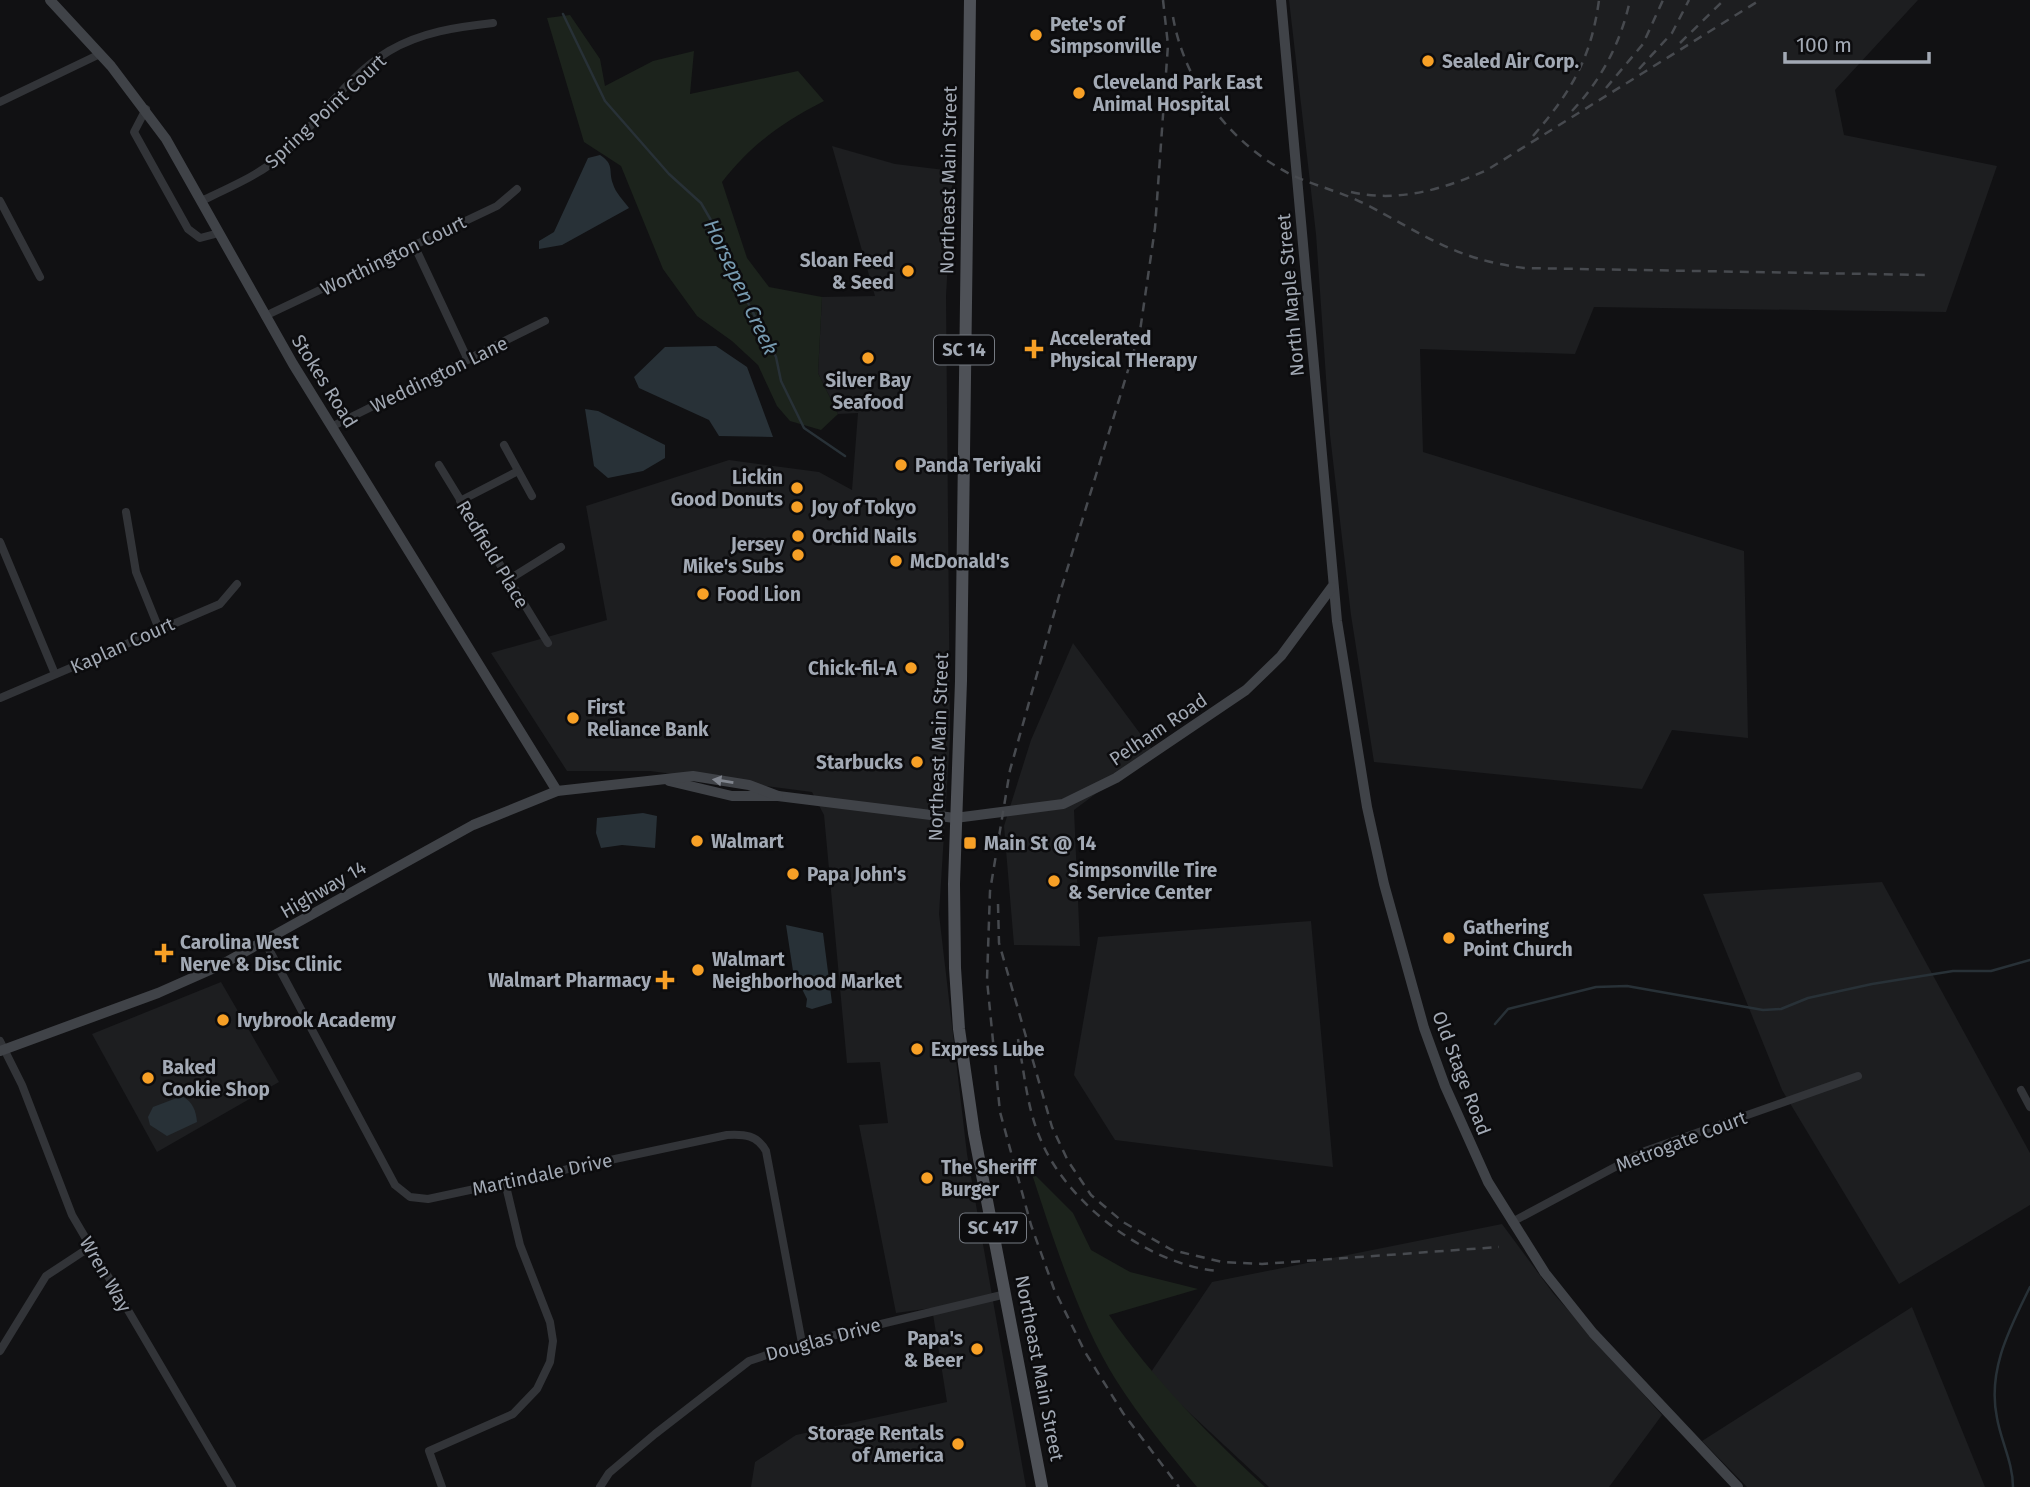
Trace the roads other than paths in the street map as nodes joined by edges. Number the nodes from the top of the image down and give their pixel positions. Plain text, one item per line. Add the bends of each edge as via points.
1 (50, 0) edge
2 (970, 0) edge
3 (1281, 0) edge
4 (493, 23) dead end
5 (100, 54) junction
6 (0, 102) edge
7 (146, 109) junction
8 (517, 189) dead end
9 (0, 201) edge
10 (201, 201) junction
11 (219, 233) junction
12 (414, 245) junction
13 (40, 277) dead end
14 (265, 316) junction
15 (545, 321) dead end
16 (468, 360) junction
17 (333, 426) junction
18 (504, 445) dead end
19 (439, 465) dead end
20 (518, 471) junction
21 (531, 496) dead end
22 (460, 501) junction
23 (126, 512) dead end
24 (0, 542) edge
25 (561, 547) dead end
26 (508, 580) junction
27 (237, 583) dead end
28 (1332, 587) junction
29 (159, 629) junction
30 (548, 643) dead end
31 (55, 674) junction
32 (0, 698) edge
33 (557, 791) junction
34 (955, 818) junction
35 (265, 942) junction
36 (2, 1047) edge
37 (1858, 1076) dead end
38 (2021, 1090) dead end
39 (2030, 1107) edge
40 (505, 1182) junction
41 (1511, 1222) junction
42 (90, 1247) junction
43 (1006, 1294) junction
44 (802, 1343) junction
45 (0, 1351) edge
46 (229, 1486) edge
47 (442, 1487) edge
48 (600, 1487) edge
49 (1042, 1487) edge
50 (1738, 1487) edge

1 - 5 street, Stokes Road
2 - 34 main road, Northeast Main Street / SC 14 via 961,691
3 - 28 street, North Maple Street
4 - 10 street, Spring Point Court via 431,33 388,51 348,85 274,162
5 - 6 street
5 - 7 street, Stokes Road
7 - 10 street, Stokes Road
7 - 11 street via 134,132 188,229 200,237
8 - 12 street, Worthington Court via 497,206
9 - 13 street
10 - 11 street, Stokes Road
11 - 14 street, Stokes Road
12 - 14 street, Worthington Court
12 - 16 street
14 - 17 street, Stokes Road
15 - 16 street, Weddington Lane
16 - 17 street, Weddington Lane
17 - 33 street, Stokes Road
18 - 20 street
19 - 22 street, Redfield Place
20 - 21 street
20 - 22 street
22 - 26 street, Redfield Place
23 - 29 street via 136,572
24 - 31 street
25 - 26 street
26 - 30 street, Redfield Place
27 - 29 street, Kaplan Court via 220,604
28 - 34 street, Pelham Road via 1281,656 1246,690 1116,778 1063,804
28 - 41 street, Old Stage Road via 1365,796 1402,955 1445,1086
29 - 31 street, Kaplan Court
31 - 32 street, Kaplan Court
33 - 34 street, Highway 14 via 693,776 748,785 778,796
33 - 35 street, Highway 14 via 473,825
34 - 43 main road, Northeast Main Street / SC 417 via 959,1030
35 - 36 street, Highway 14 via 158,993
35 - 40 street, Martindale Drive via 397,1188 421,1200
36 - 42 street, Wren Way via 23,1085 62,1192
37 - 41 street, Metrogate Court via 1638,1154
38 - 39 street
40 - 44 street, Martindale Drive via 727,1135 754,1138 766,1151
40 - 47 street via 520,1245 550,1322 552,1350 540,1383 522,1407 429,1451
41 - 50 street, Old Stage Road via 1573,1309
42 - 45 street via 46,1276
42 - 46 street, Wren Way
43 - 44 street, Douglas Drive
43 - 49 main road, Northeast Main Street / SC 417
44 - 48 street, Douglas Drive via 737,1368 614,1468

